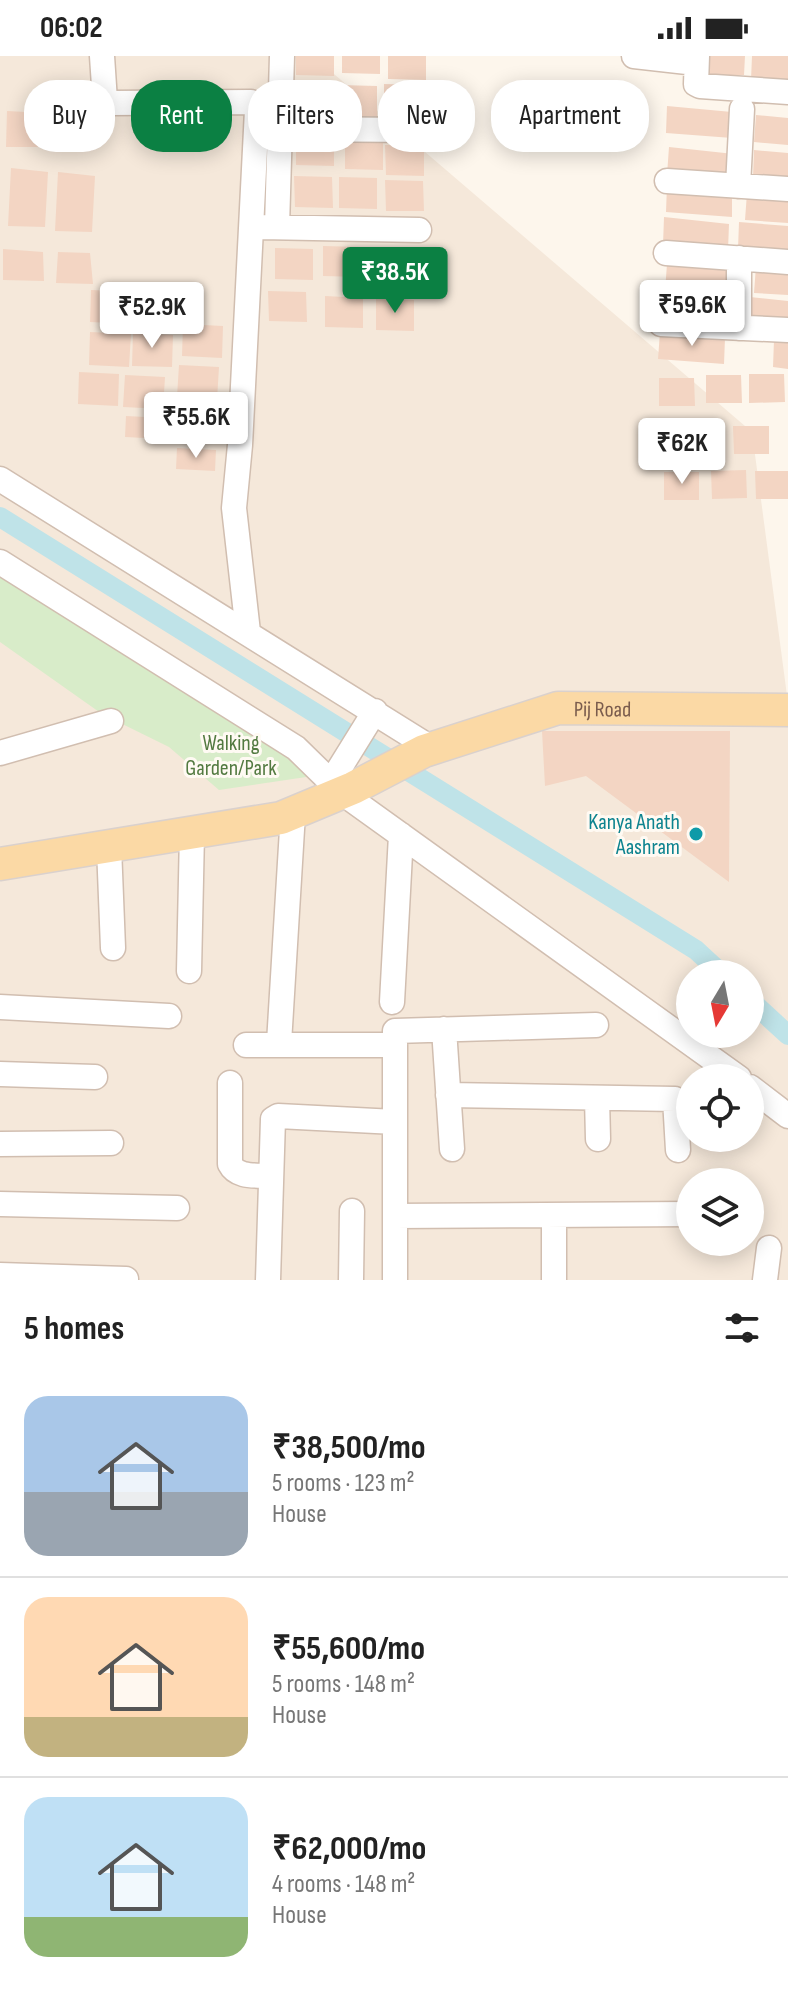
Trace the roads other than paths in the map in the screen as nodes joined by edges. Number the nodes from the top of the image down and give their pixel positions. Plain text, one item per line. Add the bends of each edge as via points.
1 (102, 56) edge
2 (282, 56) edge
3 (634, 56) edge
4 (696, 60) edge
5 (281, 80) edge
6 (788, 92) edge
7 (742, 109) dead end
8 (279, 152) edge
9 (667, 181) dead end
10 (738, 186) junction
11 (788, 189) edge
12 (251, 227) junction
13 (277, 227) junction
14 (419, 230) dead end
15 (666, 253) dead end
16 (739, 258) junction
17 (788, 262) edge
18 (661, 324) dead end
19 (739, 328) junction
20 (788, 330) edge
21 (0, 479) edge
22 (0, 562) edge
23 (248, 632) junction
24 (788, 710) edge
25 (373, 715) junction
26 (111, 721) dead end
27 (428, 749) junction
28 (0, 753) edge
29 (340, 785) junction
30 (293, 813) junction
31 (192, 833) junction
32 (401, 835) junction
33 (109, 847) junction
34 (0, 864) edge
35 (113, 948) dead end
36 (189, 971) dead end
37 (392, 1002) dead end
38 (0, 1007) edge
39 (169, 1016) dead end
40 (596, 1025) dead end
41 (444, 1029) junction
42 (279, 1043) junction
43 (246, 1045) dead end
44 (395, 1045) junction
45 (720, 1064) edge
46 (0, 1074) edge
47 (95, 1077) dead end
48 (230, 1083) dead end
49 (448, 1095) junction
50 (597, 1098) junction
51 (764, 1098) edge
52 (676, 1116) edge
53 (788, 1116) edge
54 (395, 1122) junction
55 (598, 1139) dead end
56 (111, 1143) dead end
57 (0, 1144) edge
58 (452, 1149) dead end
59 (270, 1176) junction
60 (0, 1204) edge
61 (177, 1208) dead end
62 (352, 1211) dead end
63 (676, 1214) edge
64 (554, 1215) junction
65 (395, 1216) junction
66 (769, 1248) dead end
67 (0, 1275) edge
68 (126, 1279) edge
69 (268, 1280) edge
70 (351, 1280) edge
71 (395, 1280) edge
72 (554, 1280) edge
73 (765, 1280) edge

1 - 12 street via 105,101 111,103 255,105
2 - 5 street
3 - 4 street
4 - 6 street via 700,86
7 - 10 street
8 - 13 street
9 - 10 street
10 - 11 street
12 - 13 street
12 - 23 street via 233,521
13 - 14 street
15 - 16 street
16 - 17 street
16 - 19 street
18 - 19 street
19 - 20 street
21 - 23 street
22 - 29 street via 296,748
23 - 25 street
24 - 27 main road, Pij Road via 558,708
25 - 27 street
25 - 29 street
26 - 28 street
27 - 29 main road, Pij Road
29 - 30 main road
29 - 32 street
30 - 31 main road
30 - 42 street
31 - 33 main road
31 - 36 street
32 - 37 street
32 - 45 street
33 - 34 main road
33 - 35 street
38 - 39 street
40 - 41 street
41 - 44 street via 395,1031
41 - 49 street
42 - 43 street
42 - 44 street
44 - 54 street
46 - 47 street
48 - 59 street via 233,1171
49 - 50 street
49 - 58 street
50 - 52 street via 675,1099
50 - 55 street
51 - 53 street
54 - 59 street via 278,1116 271,1127
54 - 65 street
56 - 57 street
59 - 69 street
60 - 61 street
62 - 70 street
63 - 64 street
64 - 65 street
64 - 72 street
65 - 71 street
66 - 73 street
67 - 68 street

